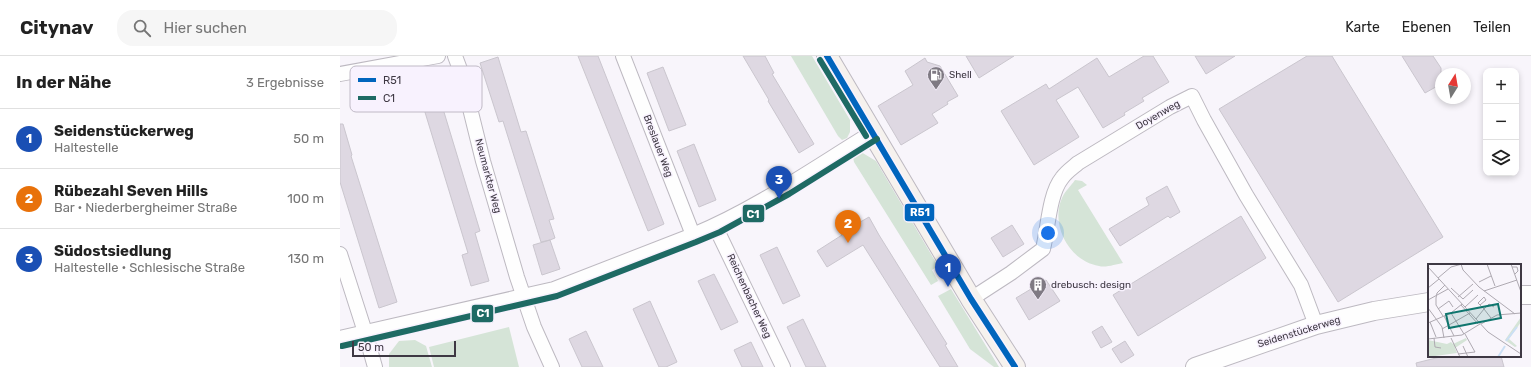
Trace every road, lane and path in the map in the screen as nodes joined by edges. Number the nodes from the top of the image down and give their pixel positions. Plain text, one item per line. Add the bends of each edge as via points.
1 (438, 56) edge
2 (454, 56) edge
3 (623, 56) edge
4 (827, 56) edge
5 (384, 66) edge
6 (458, 66) edge
7 (350, 72) edge
8 (340, 74) edge
9 (471, 112) edge
10 (873, 132) junction
11 (715, 226) junction
12 (693, 235) junction
13 (340, 254) edge
14 (522, 296) junction
15 (971, 298) junction
16 (1428, 302) edge
17 (1316, 325) junction
18 (365, 332) junction
19 (340, 338) edge
20 (375, 367) edge
21 (552, 367) edge
22 (783, 367) edge
23 (1015, 367) edge
24 (1195, 367) edge

1 - 5 street
2 - 6 street, Neumarkter Weg
3 - 12 street, Breslauer Weg
4 - 10 main road
7 - 8 street
9 - 14 street, Neumarkter Weg
10 - 11 street
10 - 15 main road
11 - 12 street
11 - 22 street, Reichenbacher Weg
12 - 14 street via 554,289
13 - 18 street
14 - 18 street
14 - 21 street, Neumarkter Weg
15 - 17 street, Doyenweg via 1043,249 1050,208 1062,177 1078,163 1192,96 1242,188 1301,285
15 - 23 main road
16 - 17 street, Seidenstückerweg via 1374,311
17 - 24 street, Seidenstückerweg
18 - 19 street
18 - 20 street

